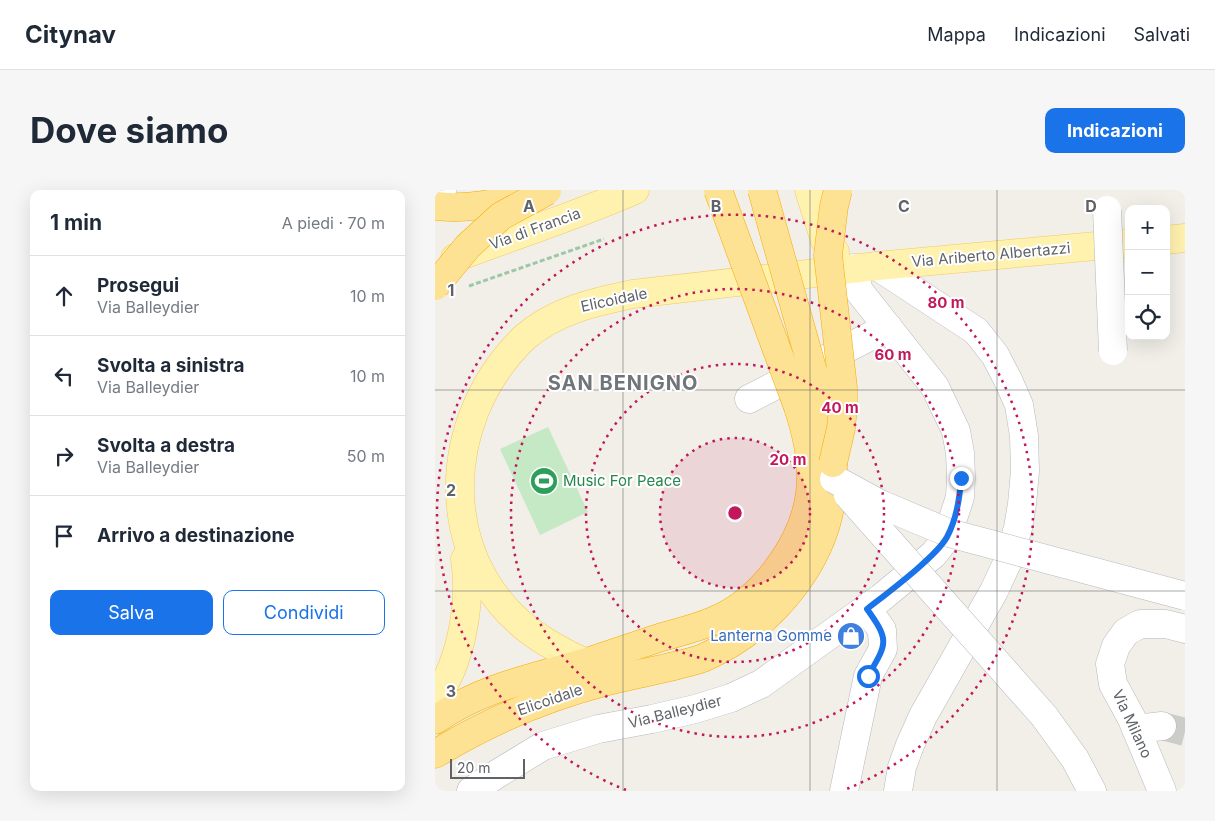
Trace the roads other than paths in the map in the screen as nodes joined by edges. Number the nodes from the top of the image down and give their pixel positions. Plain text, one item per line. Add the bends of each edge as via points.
1 (442, 190) edge
2 (635, 190) edge
3 (718, 190) edge
4 (763, 190) edge
5 (809, 190) edge
6 (838, 190) edge
7 (549, 191) edge
8 (435, 193) edge
9 (435, 206) edge
10 (1107, 210) dead end
11 (1125, 243) edge
12 (435, 266) edge
13 (865, 267) junction
14 (435, 286) edge
15 (888, 327) junction
16 (1113, 351) dead end
17 (749, 399) dead end
18 (833, 471) junction
19 (463, 542) junction
20 (485, 589) junction
21 (1185, 596) edge
22 (867, 609) junction
23 (1185, 629) edge
24 (587, 662) junction
25 (673, 666) junction
26 (438, 715) edge
27 (435, 754) edge
28 (471, 791) edge
29 (844, 791) edge
30 (898, 791) edge
31 (1092, 791) edge
32 (1162, 791) edge

1 - 8 street
2 - 12 main road, Via di Francia via 593,209
3 - 24 highway, bridge via 807,434 811,478 806,513 781,565 739,607 714,621
4 - 18 highway, Elicoidale, bridge via 830,430
5 - 13 main road, Via Balleydier via 825,240
6 - 18 highway, bridge via 833,206 828,255 843,407
7 - 9 highway, bridge via 495,204
7 - 14 highway, bridge via 501,216 468,246
10 - 16 street, bridge
11 - 13 main road, Via Ariberto Albertazzi
13 - 15 street, Via Balleydier via 859,291
13 - 19 main road, Elicoidale via 597,301 549,322 525,337 487,378 463,424 454,469 454,494
13 - 30 street via 976,331 995,355 1009,382 1019,405 1024,436 1025,471 1019,528 1007,563 909,745
15 - 17 street
15 - 22 street, Via Balleydier via 935,387 946,408 960,453 960,497 947,538 933,554
18 - 21 street, bridge via 879,504 949,532
18 - 25 highway, Elicoidale via 832,499 818,544 783,601 769,616 735,640 702,658
18 - 31 street, bridge via 1044,716
19 - 20 main road, Elicoidale
19 - 26 main road via 468,593 465,620
20 - 24 main road, Elicoidale via 527,631
20 - 26 main road via 482,621 470,667
22 - 28 street, Via Balleydier via 761,684 731,698 652,719 598,729 543,746
22 - 29 street via 882,630 883,649 868,676
23 - 32 street, Via Milano via 1166,624 1140,624 1126,632 1116,646 1110,664 1113,684 1149,728
24 - 25 main road, Elicoidale via 613,668
24 - 26 highway, Elicoidale via 499,687
25 - 27 highway, Elicoidale via 570,691 528,706 466,735

